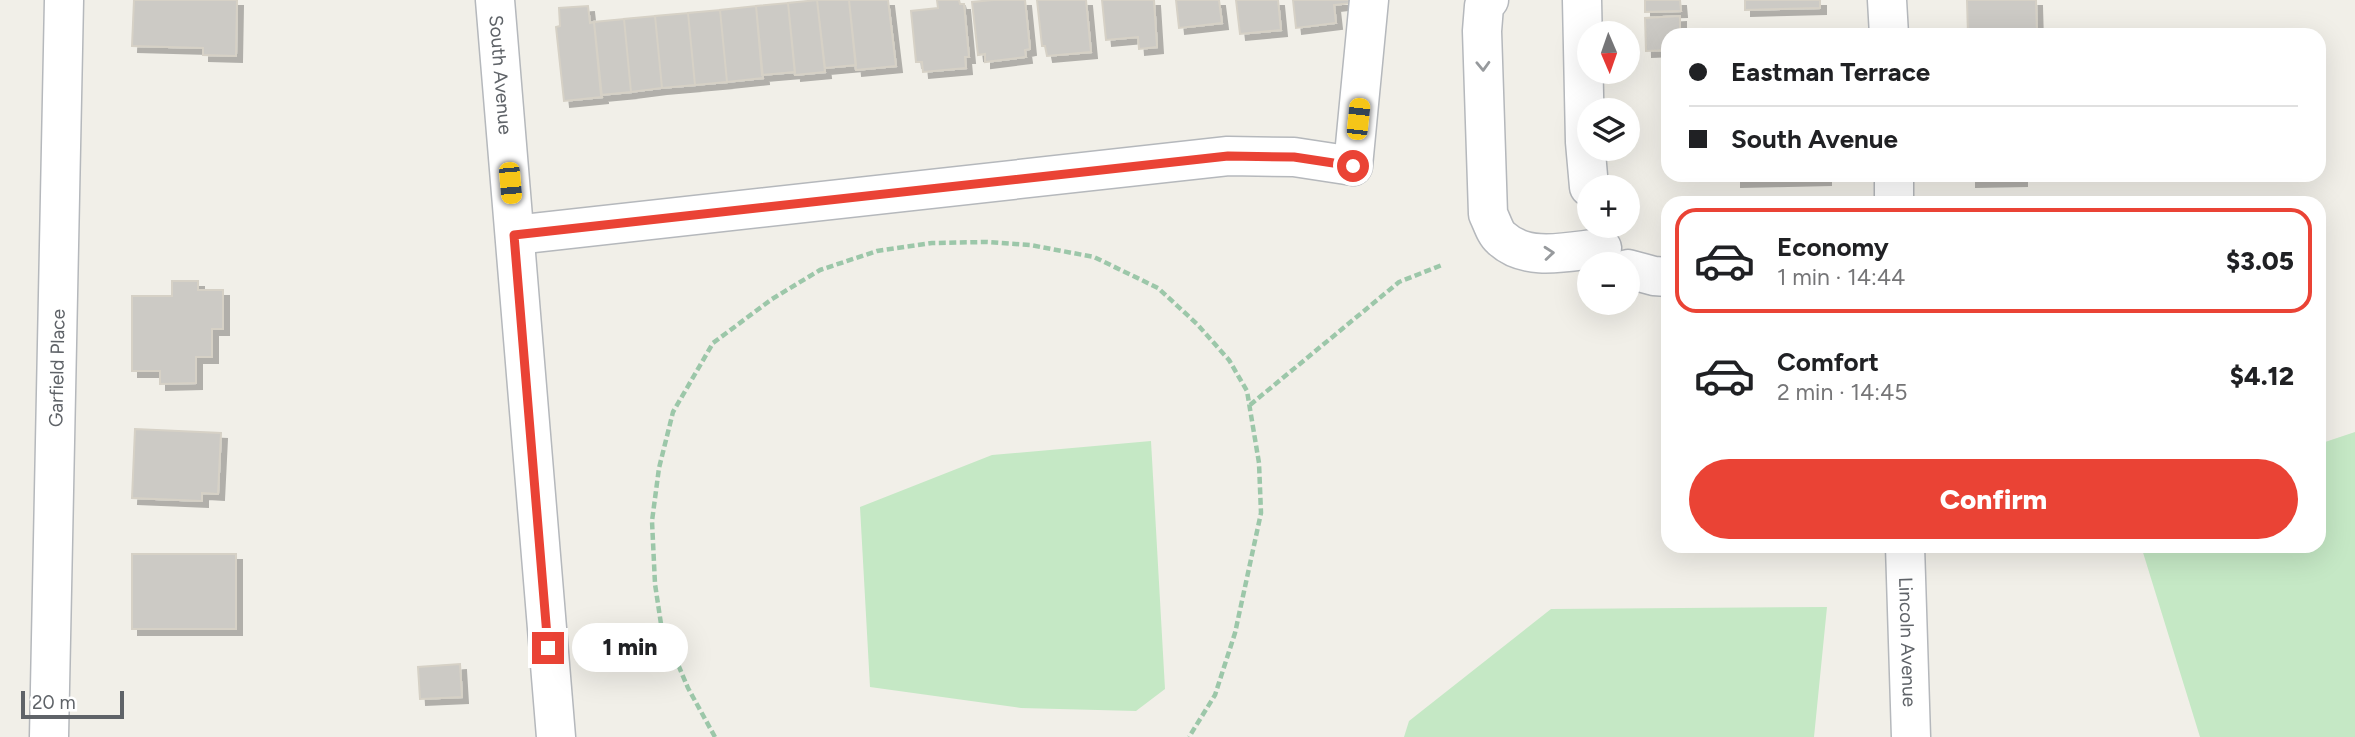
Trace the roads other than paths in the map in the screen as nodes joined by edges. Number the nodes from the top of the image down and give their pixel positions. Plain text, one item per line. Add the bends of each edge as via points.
1 (64, 0) edge
2 (495, 0) edge
3 (1369, 0) edge
4 (1489, 0) edge
5 (1582, 0) edge
6 (1588, 175) edge
7 (514, 235) junction
8 (1577, 253) edge
9 (1640, 268) edge
10 (1661, 276) edge
11 (1905, 553) edge
12 (49, 737) edge
13 (556, 737) edge
14 (1911, 737) edge

1 - 12 street, Garfield Place
2 - 7 street, South Avenue
3 - 7 street via 1353,166 1294,157 1228,156
4 -> 8 street via 1484,6 1482,31 1488,214 1499,237 1511,245 1538,254
5 - 6 street
7 - 13 street, South Avenue
9 - 10 street
11 - 14 street, Lincoln Avenue

